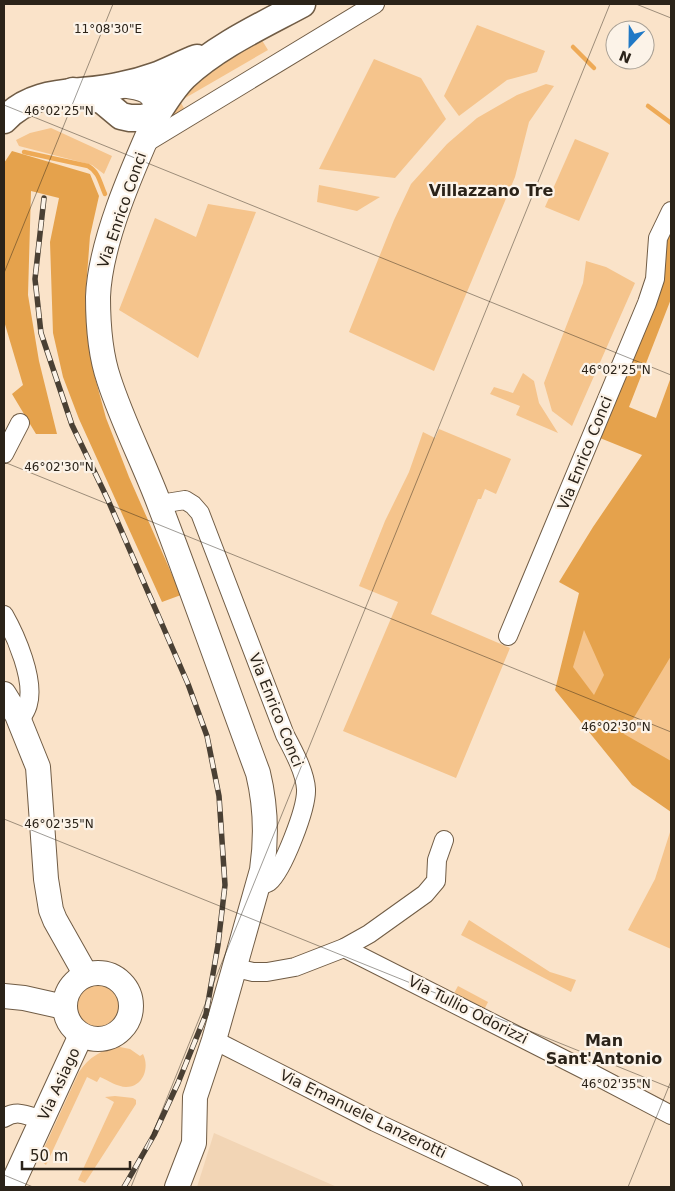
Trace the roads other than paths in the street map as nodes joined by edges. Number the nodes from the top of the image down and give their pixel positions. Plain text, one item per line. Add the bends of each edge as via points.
1 (302, 4) edge
2 (375, 4) edge
3 (219, 50) junction
4 (122, 85) junction
5 (73, 91) junction
6 (157, 114) junction
7 (121, 116) junction
8 (4, 120) edge
9 (141, 151) junction
10 (671, 211) edge
11 (20, 423) dead end
12 (4, 454) edge
13 (160, 504) junction
14 (4, 615) edge
15 (508, 636) dead end
16 (4, 694) edge
17 (13, 720) edge
18 (444, 840) dead end
19 (258, 886) junction
20 (344, 948) junction
21 (236, 968) junction
22 (86, 975) junction
23 (4, 996) edge
24 (64, 1007) junction
25 (81, 1035) junction
26 (214, 1040) junction
27 (671, 1115) edge
28 (4, 1118) edge
29 (42, 1120) junction
30 (11, 1187) edge
31 (178, 1187) edge
32 (513, 1187) edge

1 - 3 main road, Via Enrico Conci
2 - 9 street, Via Enrico Conci
3 - 4 main road via 156,76
3 - 6 main road, Via Enrico Conci via 184,78
4 - 5 main road
4 - 6 street via 153,95
5 - 7 main road via 103,101
5 - 8 main road via 38,98 21,106
6 - 7 main road via 142,118
6 - 9 street, Via Enrico Conci
7 - 9 street
9 - 13 street, Via Enrico Conci via 106,247 100,272 98,320 108,379
10 - 15 street, Via Enrico Conci via 658,238 655,279 650,296
11 - 12 street
13 - 19 street, Via Enrico Conci via 258,773 264,801 265,848
13 - 19 street, Via Enrico Conci via 185,500 200,513 285,735 296,755 306,788 302,812 283,862 269,883
14 - 17 street via 14,631 28,676 29,703
16 - 17 street
17 - 22 street via 38,767 51,910
18 - 20 street via 437,860 436,880 425,894
19 - 21 street, Via Enrico Conci
20 - 21 street via 295,967 268,972
20 - 27 street, Via Tullio Odorizzi
21 - 26 street, Via Enrico Conci
22 - 24 street via 71,986
22 - 25 street, Via Asiago via 101,973 121,982 130,997 131,1006 127,1023 112,1037 92,1040
23 - 24 street
24 - 25 street, Via Asiago via 67,1021
25 - 29 street, Via Asiago
26 - 31 street, Via Enrico Conci via 195,1097 194,1143
26 - 32 street, Via Emanuele Lanzerotti via 375,1122
28 - 29 street via 12,1113
29 - 30 street, Via Asiago

